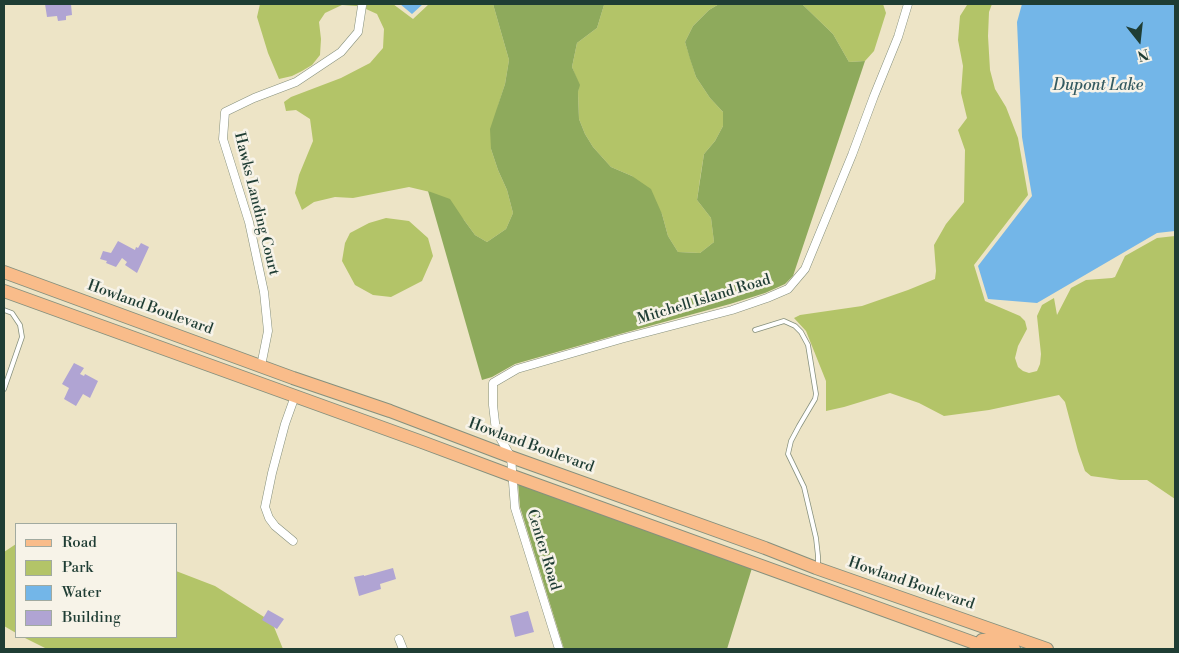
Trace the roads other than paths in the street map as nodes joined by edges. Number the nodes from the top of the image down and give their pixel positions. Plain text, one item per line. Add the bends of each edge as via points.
1 (908, 4) edge
2 (362, 6) dead end
3 (4, 272) edge
4 (4, 291) edge
5 (4, 310) edge
6 (754, 330) dead end
7 (261, 366) junction
8 (4, 389) edge
9 (295, 396) junction
10 (511, 457) junction
11 (513, 476) junction
12 (293, 541) dead end
13 (816, 568) junction
14 (399, 639) dead end
15 (965, 639) junction
16 (403, 649) edge
17 (559, 649) edge
18 (991, 649) edge
19 (1014, 649) edge
20 (1047, 649) edge

1 - 10 street, Mitchell Island Road via 898,37 805,270 788,289 767,298 517,369 493,383 496,430
2 - 7 street, Hawks Landing Court via 358,32 341,52 296,82 225,112 223,139 249,222 264,292 268,331
3 - 7 main road, Howland Boulevard
4 - 9 main road
5 - 8 lane via 12,313 20,325 22,337
6 - 13 lane via 790,322 801,332 810,350 815,400 798,426 788,454 804,486 816,543
7 - 10 main road, Howland Boulevard
9 - 11 main road
9 - 12 street via 265,506 275,526
10 - 11 street, Center Road
10 - 13 main road, Howland Boulevard
11 - 15 main road
11 - 17 street, Center Road via 516,508
13 - 20 main road, Howland Boulevard
14 - 16 street
15 - 18 main road
15 - 19 main road via 988,640

